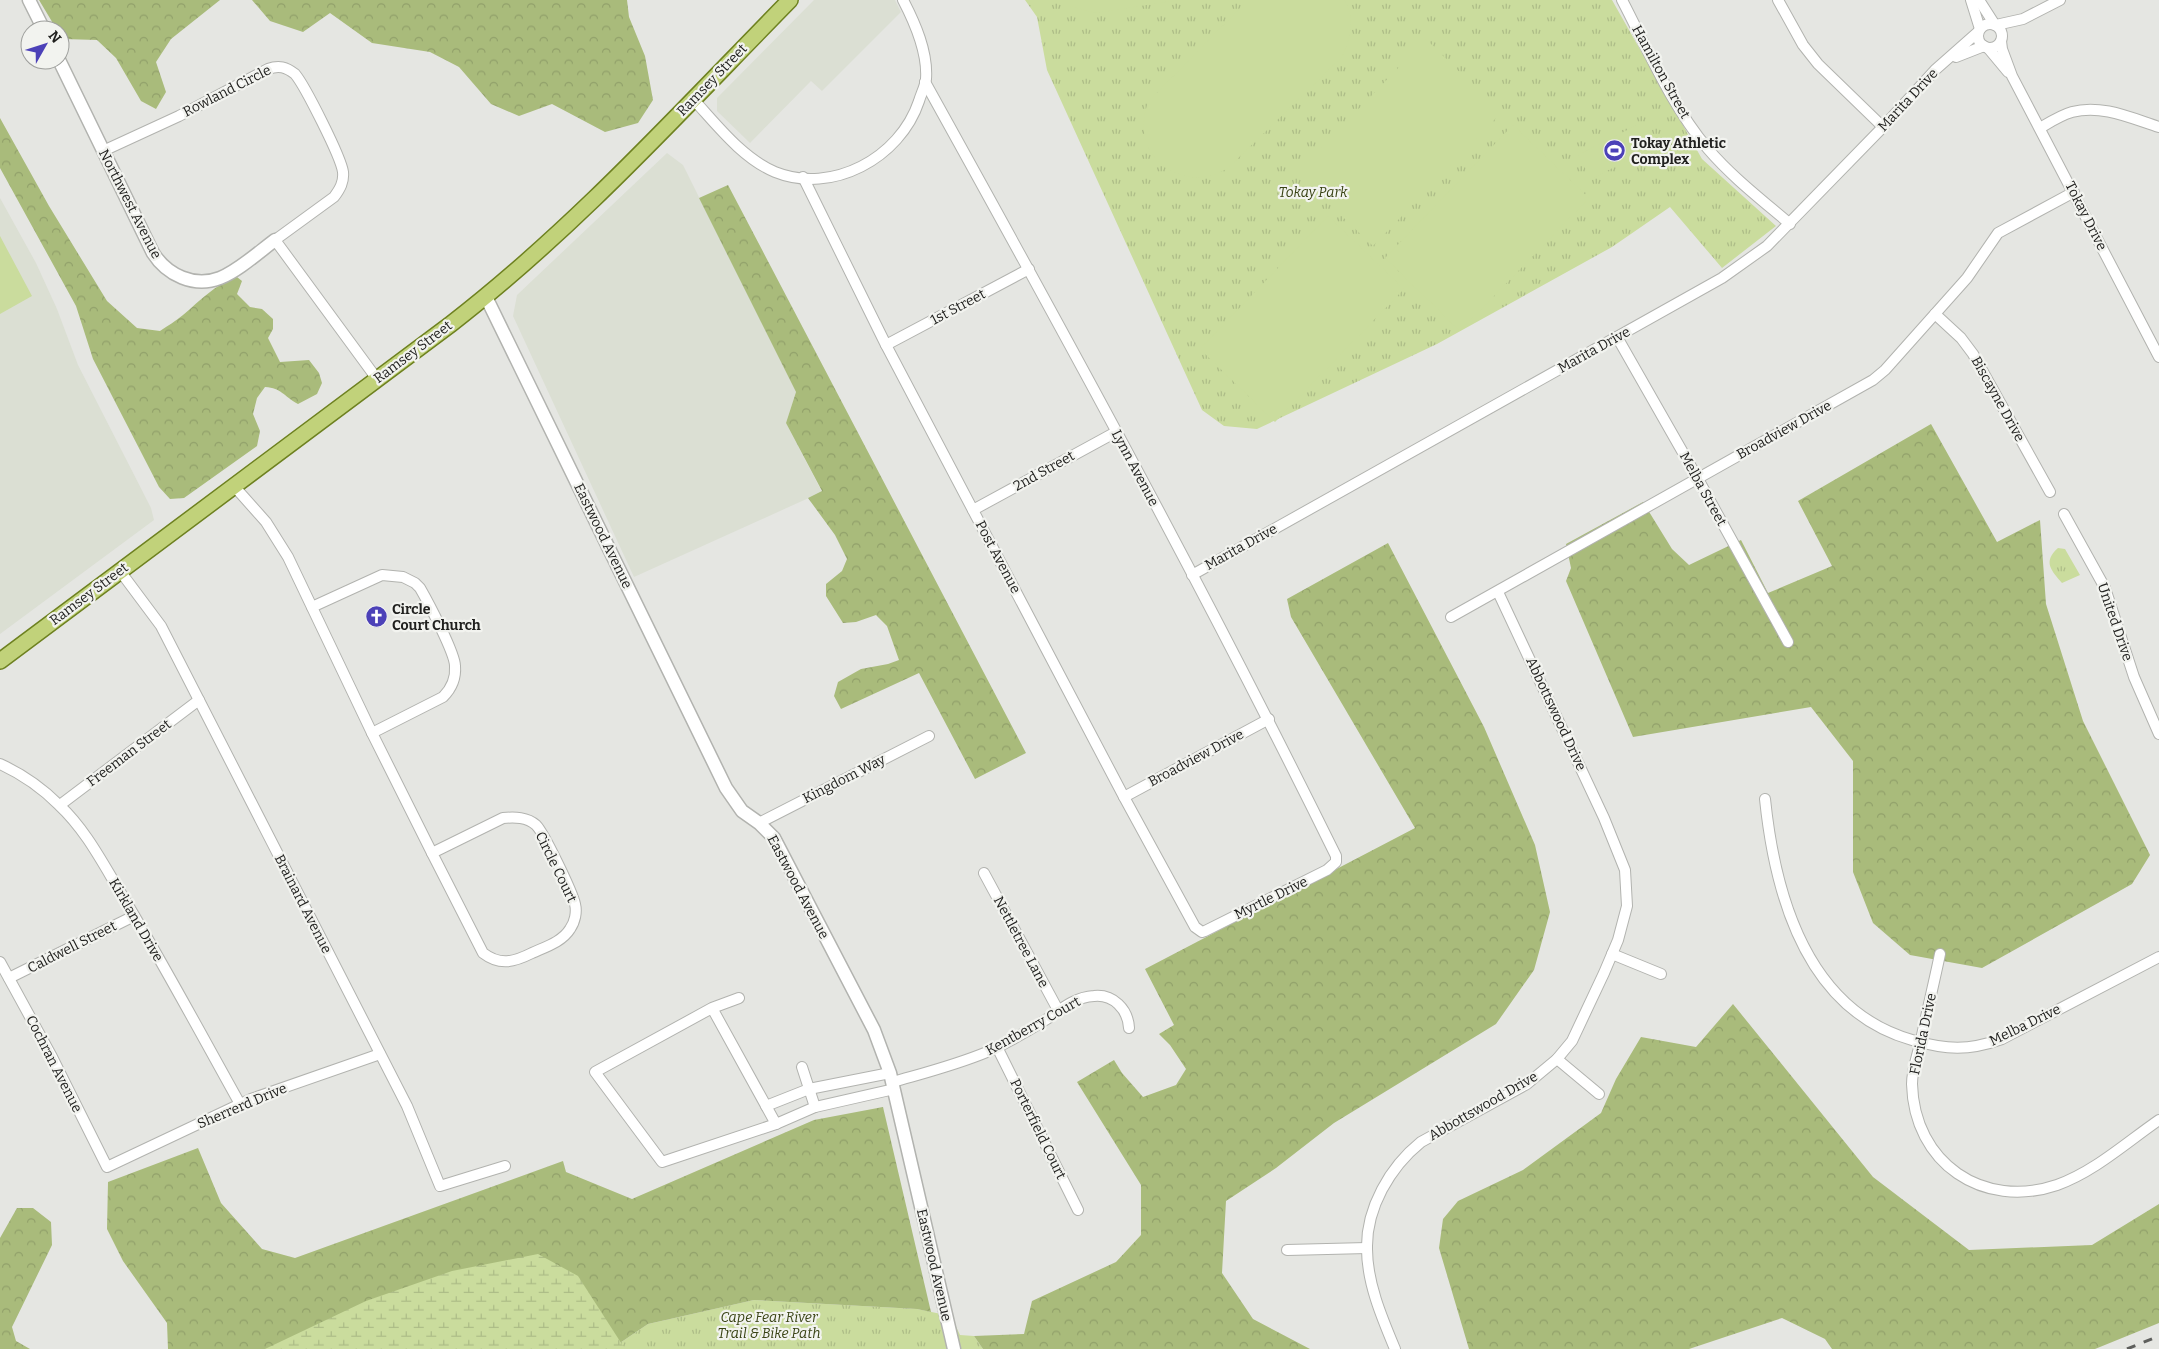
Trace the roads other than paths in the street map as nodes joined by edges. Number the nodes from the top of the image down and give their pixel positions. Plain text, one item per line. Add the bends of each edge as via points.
1 (29, 0) edge
2 (790, 0) edge
3 (903, 0) edge
4 (1622, 0) edge
5 (1778, 0) edge
6 (1971, 0) edge
7 (1978, 0) edge
8 (2060, 0) edge
9 (2023, 19) junction
10 (39, 20) edge
11 (1995, 25) junction
12 (1979, 31) junction
13 (2002, 39) junction
14 (1986, 47) junction
15 (1948, 60) junction
16 (64, 70) edge
17 (2012, 76) junction
18 (926, 82) junction
19 (693, 99) junction
20 (1883, 127) junction
21 (2159, 127) edge
22 (2040, 128) junction
23 (103, 152) junction
24 (803, 177) junction
25 (2074, 192) junction
26 (1790, 224) junction
27 (275, 240) junction
28 (1029, 269) junction
29 (486, 297) junction
30 (1935, 314) junction
31 (1617, 337) junction
32 (886, 345) junction
33 (2159, 357) edge
34 (377, 379) junction
35 (1116, 432) junction
36 (1698, 479) junction
37 (234, 486) junction
38 (2050, 492) dead end
39 (973, 510) junction
40 (2064, 514) dead end
41 (120, 571) junction
42 (1192, 575) junction
43 (1498, 592) junction
44 (312, 607) junction
45 (1451, 617) dead end
46 (1788, 642) dead end
47 (0, 661) edge
48 (199, 700) junction
49 (1269, 719) junction
50 (372, 733) junction
51 (2159, 734) edge
52 (930, 736) dead end
53 (0, 764) edge
54 (1124, 797) junction
55 (1766, 800) dead end
56 (60, 805) junction
57 (760, 823) junction
58 (432, 853) junction
59 (1337, 859) joint
60 (984, 873) dead end
61 (134, 916) junction
62 (1202, 932) joint
63 (1612, 954) junction
64 (1940, 954) dead end
65 (2159, 957) edge
66 (0, 962) edge
67 (1661, 974) dead end
68 (9, 978) junction
69 (739, 998) dead end
70 (712, 1008) junction
71 (1058, 1010) junction
72 (1129, 1028) dead end
73 (1921, 1042) junction
74 (997, 1047) junction
75 (380, 1054) junction
76 (1557, 1058) junction
77 (802, 1067) dead end
78 (892, 1081) junction
79 (808, 1089) junction
80 (1599, 1094) dead end
81 (240, 1104) junction
82 (766, 1106) junction
83 (815, 1107) junction
84 (2159, 1120) edge
85 (776, 1124) junction
86 (505, 1166) dead end
87 (107, 1167) joint
88 (1078, 1210) dead end
89 (1367, 1248) junction
90 (1287, 1250) dead end
91 (954, 1349) edge
92 (1395, 1349) edge

1 - 10 street
2 - 19 main road, Ramsey Street
3 - 18 street via 920,40
4 - 26 street, Hamilton Street via 1688,122 1724,166
5 - 20 street via 1803,45 1818,64
6 - 12 street
7 - 11 street
8 - 9 street
9 - 11 street
9 - 13 street
11 - 12 street via 1987,24
11 - 13 street via 2001,30
12 - 14 street via 1979,40
12 - 15 street, Marita Drive
13 - 14 street via 1996,46
13 - 17 street, Tokay Drive
14 - 15 street, Marita Drive
14 - 17 street, Tokay Drive
15 - 20 street, Marita Drive
16 - 23 street, Northwest Avenue
17 - 22 street, Tokay Drive
18 - 24 street via 908,124 880,156 843,174
18 - 28 street, Lynn Avenue
19 - 24 street via 755,161 780,174
19 - 29 main road, Ramsey Street via 585,210
20 - 26 street, Marita Drive
21 - 22 street via 2107,111 2088,109 2070,112
22 - 25 street, Tokay Drive
23 - 27 street, Northwest Avenue via 153,253 166,269 178,276 198,281 218,278
23 - 27 street, Rowland Circle via 268,69 276,66 289,69 299,79 339,159 343,179 334,197
24 - 32 street, Post Avenue
25 - 30 street, Broadview Drive via 1998,233 1967,278
25 - 33 street, Tokay Drive
26 - 31 street, Marita Drive via 1738,268
27 - 34 street
28 - 32 street, 1st Street
28 - 35 street, Lynn Avenue
29 - 34 main road, Ramsey Street
29 - 57 street, Eastwood Avenue via 726,788 742,811
30 - 36 street, Broadview Drive via 1873,380
30 - 38 street, Biscayne Drive via 1973,354
31 - 36 street, Melba Street
31 - 42 street, Marita Drive
32 - 39 street, Post Avenue
34 - 37 main road, Ramsey Street
35 - 39 street, 2nd Street
35 - 42 street, Lynn Avenue
36 - 43 street, Broadview Drive
36 - 46 street, Melba Street
37 - 41 main road, Ramsey Street
37 - 44 street, Circle Court via 278,539
39 - 54 street, Post Avenue
40 - 51 street, United Drive via 2105,588 2134,677
41 - 47 main road, Ramsey Street
41 - 48 street, Brainard Avenue via 161,626
42 - 49 street, Lynn Avenue
43 - 45 street, Broadview Drive
43 - 63 street, Abbottswood Drive via 1604,818 1625,870 1627,906
44 - 50 street, Circle Court
44 - 50 street via 382,575 403,577 420,588 454,659 454,680 448,692
48 - 56 street, Freeman Street
48 - 75 street, Brainard Avenue
49 - 54 street, Broadview Drive
49 - 59 street, Lynn Avenue
50 - 58 street, Circle Court
52 - 57 street, Kingdom Way
53 - 56 street, Kirkland Drive via 27,779
54 - 62 street, Post Avenue via 1192,923
55 - 73 street, Melba Drive via 1773,861 1783,898 1810,957 1830,988 1864,1019 1895,1035
56 - 61 street, Kirkland Drive via 87,839
57 - 78 street, Eastwood Avenue via 774,838 874,1030
58 - 58 street, Circle Court via 483,953 488,957 501,962 515,961 561,939 570,929 575,916 573,897 540,831 530,821 503,818
59 - 62 street, Myrtle Drive via 1327,870
60 - 71 street, Nettletree Lane
61 - 68 street, Caldwell Street
61 - 81 street, Kirkland Drive
63 - 67 street
63 - 76 street, Abbottswood Drive via 1577,1032
64 - 73 street, Florida Drive
65 - 73 street, Melba Drive via 2002,1039 1961,1049
66 - 68 street, Cochran Avenue
68 - 87 street, Cochran Avenue
69 - 70 street
70 - 82 street
70 - 85 street via 595,1072 662,1162
71 - 72 street, Kentberry Court via 1086,997 1106,997 1123,1009
71 - 74 street, Kentberry Court
73 - 84 street, Florida Drive via 1912,1083 1924,1134 1933,1151 1952,1170 1989,1188 2025,1192 2057,1184 2096,1164
74 - 78 street, Kentberry Court via 955,1064
74 - 88 street, Porterfield Court
75 - 81 street, Sherrerd Drive
75 - 86 street, Brainard Avenue via 407,1106 440,1186
76 - 80 street
76 - 89 street, Abbottswood Drive via 1527,1084 1439,1130 1409,1152 1394,1170 1373,1210
77 - 79 street
78 - 79 street
78 - 83 street
78 - 91 street, Eastwood Avenue
79 - 82 street
79 - 83 street
81 - 87 street, Sherrerd Drive
82 - 85 street
83 - 85 street
89 - 90 street
89 - 92 street, Abbottswood Drive via 1372,1286

